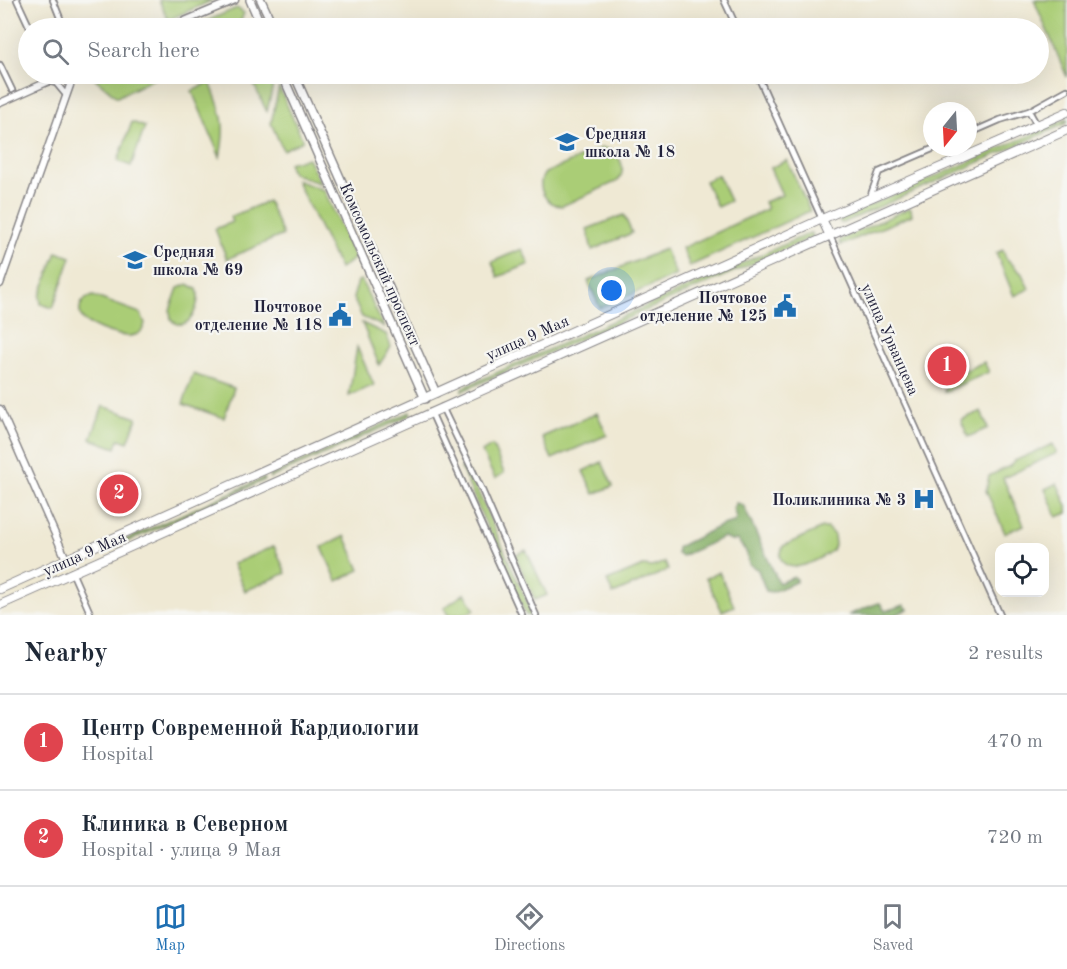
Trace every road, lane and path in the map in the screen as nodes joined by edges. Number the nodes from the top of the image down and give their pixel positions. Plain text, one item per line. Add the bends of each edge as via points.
1 (17, 0) edge
2 (53, 0) edge
3 (250, 0) edge
4 (261, 0) edge
5 (724, 0) edge
6 (230, 1) edge
7 (25, 18) edge
8 (60, 18) edge
9 (191, 18) edge
10 (258, 18) edge
11 (269, 18) edge
12 (732, 18) edge
13 (0, 65) edge
14 (39, 84) edge
15 (57, 84) edge
16 (70, 84) edge
17 (287, 84) edge
18 (298, 84) edge
19 (761, 84) edge
20 (12, 90) dead end
21 (1067, 90) edge
22 (66, 95) junction
23 (0, 103) edge
24 (1029, 111) junction
25 (1067, 112) edge
26 (1037, 125) junction
27 (977, 130) edge
28 (1067, 130) edge
29 (923, 153) edge
30 (333, 161) junction
31 (323, 165) junction
32 (869, 199) junction
33 (822, 219) junction
34 (830, 236) junction
35 (0, 285) edge
36 (436, 393) junction
37 (425, 399) junction
38 (442, 407) junction
39 (0, 409) edge
40 (431, 412) junction
41 (468, 460) junction
42 (456, 465) junction
43 (66, 559) junction
44 (72, 573) junction
45 (0, 589) edge
46 (0, 605) edge
47 (91, 615) edge
48 (522, 615) edge
49 (536, 615) edge
50 (1000, 615) edge

1 - 7 street
2 - 8 street
3 - 10 main road
4 - 11 main road
5 - 12 street
6 - 9 street
13 - 20 street
14 - 23 street
15 - 22 street
16 - 22 street
17 - 31 main road, Комсомольский проспект
18 - 30 main road, Комсомольский проспект
19 - 33 street, улица Урванцева
21 - 24 street
22 - 35 street
24 - 26 street
24 - 27 street
25 - 26 main road, улица 9 Мая
26 - 32 main road, улица 9 Мая
28 - 34 main road, улица 9 Мая
29 - 32 street via 879,172
30 - 31 main road
30 - 36 main road, Комсомольский проспект
31 - 37 main road, Комсомольский проспект
32 - 33 main road, улица 9 Мая
33 - 34 main road, улица Урванцева
33 - 36 main road, улица 9 Мая
34 - 38 main road, улица 9 Мая
34 - 50 street, улица Урванцева
36 - 37 main road, улица 9 Мая
36 - 38 main road, Комсомольский проспект
37 - 40 main road, Комсомольский проспект
37 - 43 main road, улица 9 Мая
38 - 40 main road, улица 9 Мая
38 - 41 street, Комсомольский проспект
39 - 43 street
40 - 42 street, Комсомольский проспект
40 - 44 main road, улица 9 Мая
41 - 42 street
41 - 49 street, Комсомольский проспект
42 - 48 street, Комсомольский проспект
43 - 44 main road
43 - 45 main road, улица 9 Мая
44 - 46 main road, улица 9 Мая
44 - 47 street

